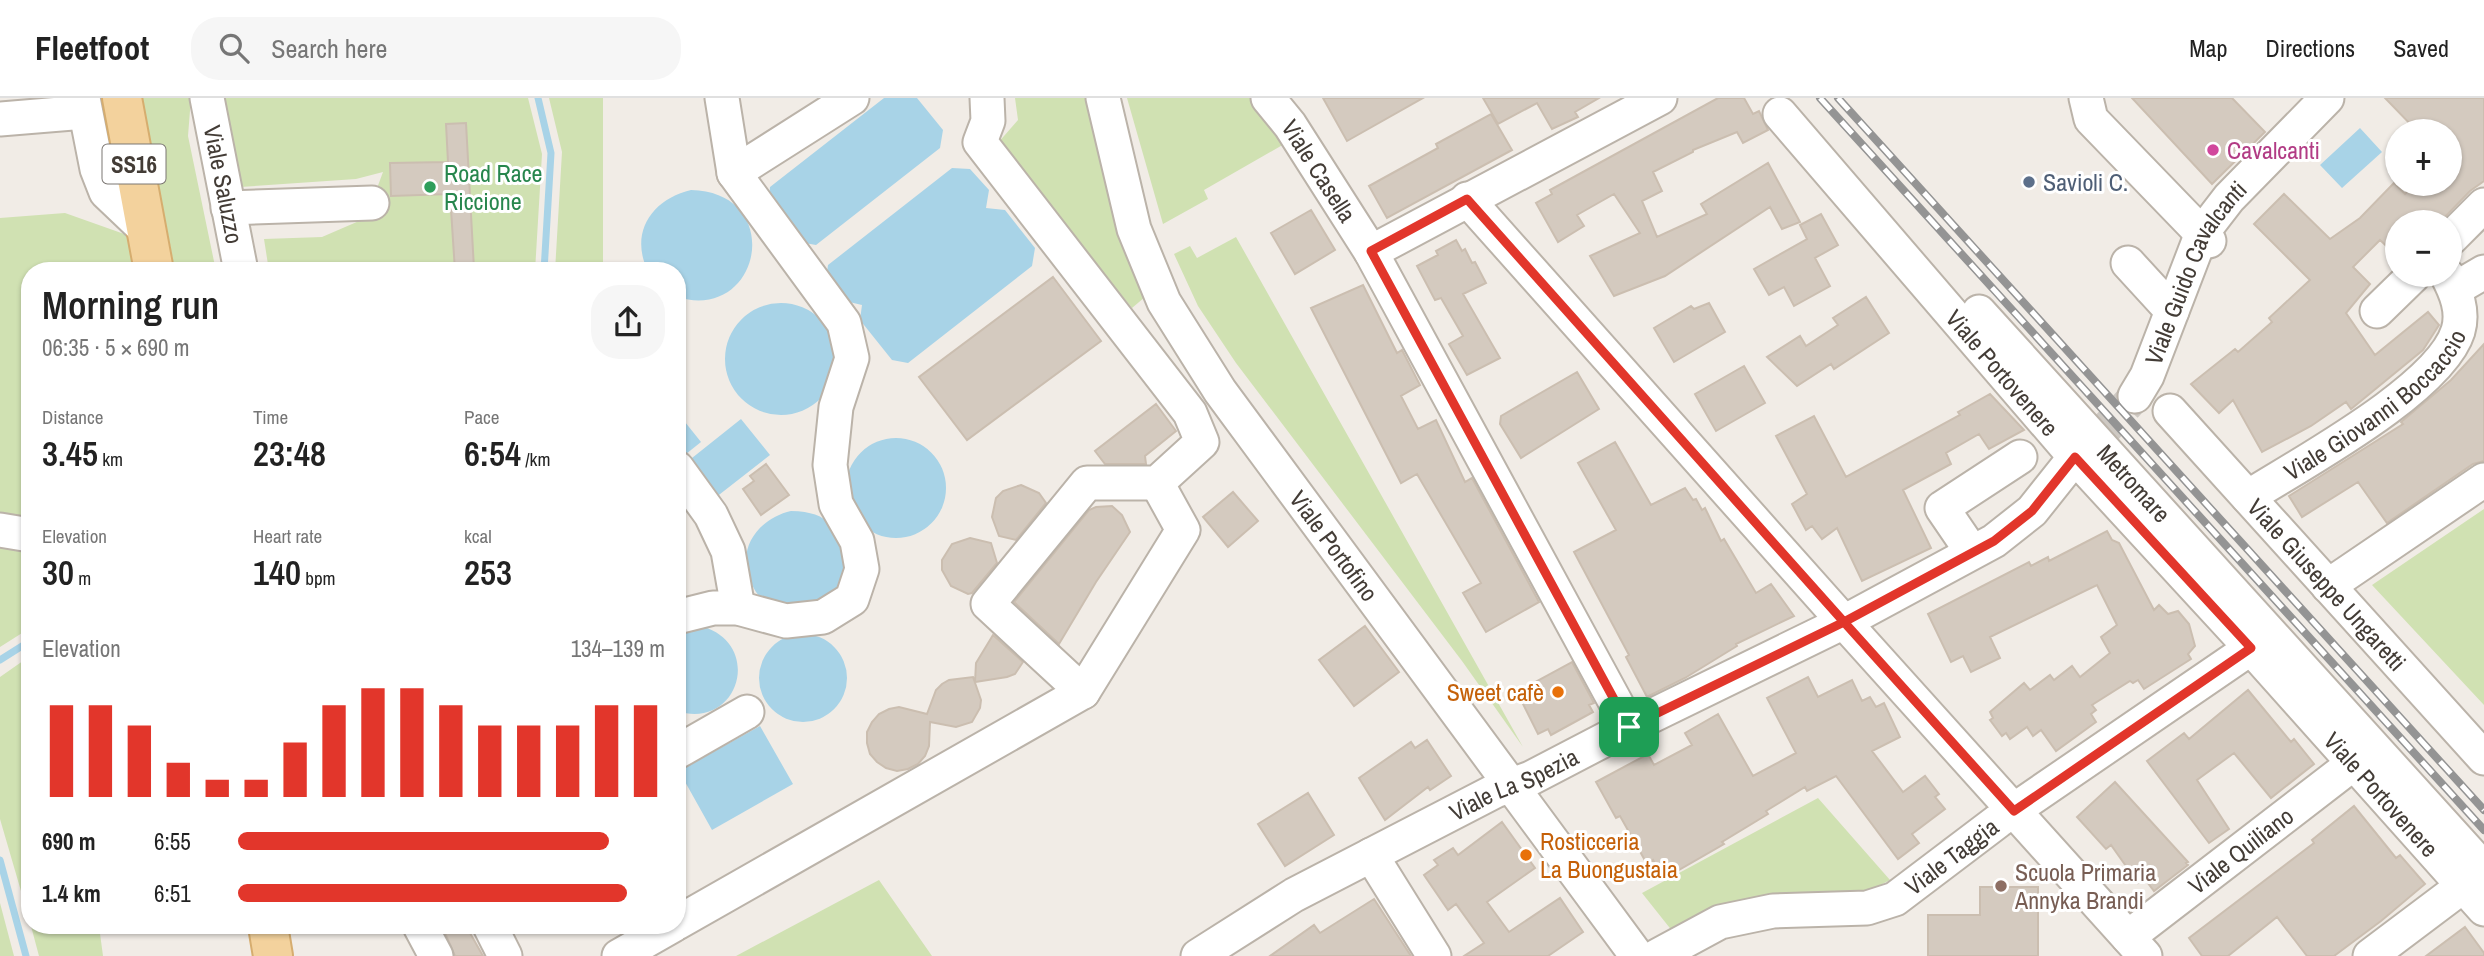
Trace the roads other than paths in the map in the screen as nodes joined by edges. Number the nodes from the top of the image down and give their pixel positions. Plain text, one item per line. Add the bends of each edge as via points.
1 (122, 98) edge
2 (207, 98) edge
3 (722, 98) edge
4 (852, 98) edge
5 (987, 98) edge
6 (1103, 98) edge
7 (1268, 98) edge
8 (1660, 98) edge
9 (2085, 98) edge
10 (2327, 98) edge
11 (84, 105) edge
12 (1782, 106) edge
13 (1, 124) edge
14 (734, 173) junction
15 (1467, 199) junction
16 (372, 203) dead end
17 (2484, 205) edge
18 (228, 208) junction
19 (2462, 227) edge
20 (147, 231) junction
21 (2206, 237) junction
22 (1371, 251) junction
23 (152, 262) edge
24 (239, 262) edge
25 (2128, 262) dead end
26 (2484, 272) edge
27 (2462, 279) edge
28 (2402, 287) edge
29 (2453, 287) edge
30 (1164, 302) junction
31 (2172, 311) junction
32 (2377, 311) dead end
33 (1128, 333) junction
34 (2135, 396) tunnel mouth
35 (2170, 411) dead end
36 (2083, 450) junction
37 (2020, 457) dead end
38 (686, 480) edge
39 (2484, 480) edge
40 (1157, 483) junction
41 (2248, 497) junction
42 (0, 530) edge
43 (21, 534) edge
44 (1972, 552) junction
45 (2328, 586) junction
46 (738, 608) junction
47 (686, 615) edge
48 (1844, 622) junction
49 (2251, 648) junction
50 (1083, 692) junction
51 (747, 712) dead end
52 (1629, 727) junction
53 (686, 747) edge
54 (2484, 758) edge
55 (2354, 763) junction
56 (1510, 785) junction
57 (2014, 811) junction
58 (1371, 855) junction
59 (2477, 888) edge
60 (686, 918) edge
61 (269, 934) edge
62 (424, 934) edge
63 (494, 934) edge
64 (658, 934) edge
65 (2136, 946) edge
66 (273, 956) edge
67 (436, 956) edge
68 (505, 956) edge
69 (619, 956) edge
70 (1198, 956) edge
71 (1434, 956) edge
72 (1637, 956) edge
73 (1657, 956) edge
74 (2370, 956) edge

1 - 20 main road, SS16
2 - 18 street, Viale Saluzzo
3 - 14 street
4 - 14 street
5 - 33 street via 988,121 979,142
6 - 30 street, Viale Portofino via 1134,229
7 - 22 street, Viale Casella
8 - 15 street
9 - 21 street via 2091,119
10 - 21 street, Viale Guido Cavalcanti via 2229,198
11 - 13 street
11 - 20 street via 106,192
12 - 36 street, Viale Portovenere
12 - 59 street, Metromare
14 - 46 street via 844,323 852,358 836,407 830,465 836,504 857,541 862,569 852,599 823,617 786,621
15 - 22 street
15 - 48 street
16 - 18 street
17 - 19 street
18 - 24 street, Viale Saluzzo
20 - 23 main road, SS16
21 - 31 street, Viale Guido Cavalcanti
22 - 52 street, Viale Casella
25 - 31 street
26 - 27 street, Viale Giovanni Boccaccio
28 - 32 street
29 - 41 street, Viale Giovanni Boccaccio via 2461,314 2458,333 2440,361 2396,404
30 - 33 street
30 - 56 street, Viale Portofino via 1346,581
31 - 34 street, Viale Guido Cavalcanti
33 - 40 street via 1190,413 1202,442
35 - 41 street, Viale Giuseppe Ungaretti
36 - 44 street, Viale La Spezia via 2032,511
36 - 49 street, Viale Portovenere
37 - 44 street via 1942,508
38 - 46 street via 711,514 728,551
39 - 45 street
40 - 50 street via 1183,530
40 - 50 street via 1087,483 988,604
41 - 45 street, Viale Giuseppe Ungaretti
42 - 43 street
44 - 48 street, Viale La Spezia
45 - 54 street, Viale Giuseppe Ungaretti
46 - 47 street
48 - 52 street, Viale La Spezia
48 - 57 street
49 - 55 street, Viale Portovenere
49 - 57 street, Viale Taggia
50 - 60 street
51 - 53 street
52 - 56 street, Viale La Spezia
55 - 59 street, Viale Portovenere
55 - 65 street, Viale Quiliano
56 - 58 street, Viale La Spezia
56 - 72 street, Viale Portofino
57 - 65 street
57 - 73 street, Viale Taggia via 1895,899 1884,917 1867,908 1773,911 1720,922
58 - 70 street, Viale La Spezia via 1294,895
58 - 71 street
59 - 74 street
61 - 66 main road
62 - 67 street
63 - 68 street
64 - 69 street

